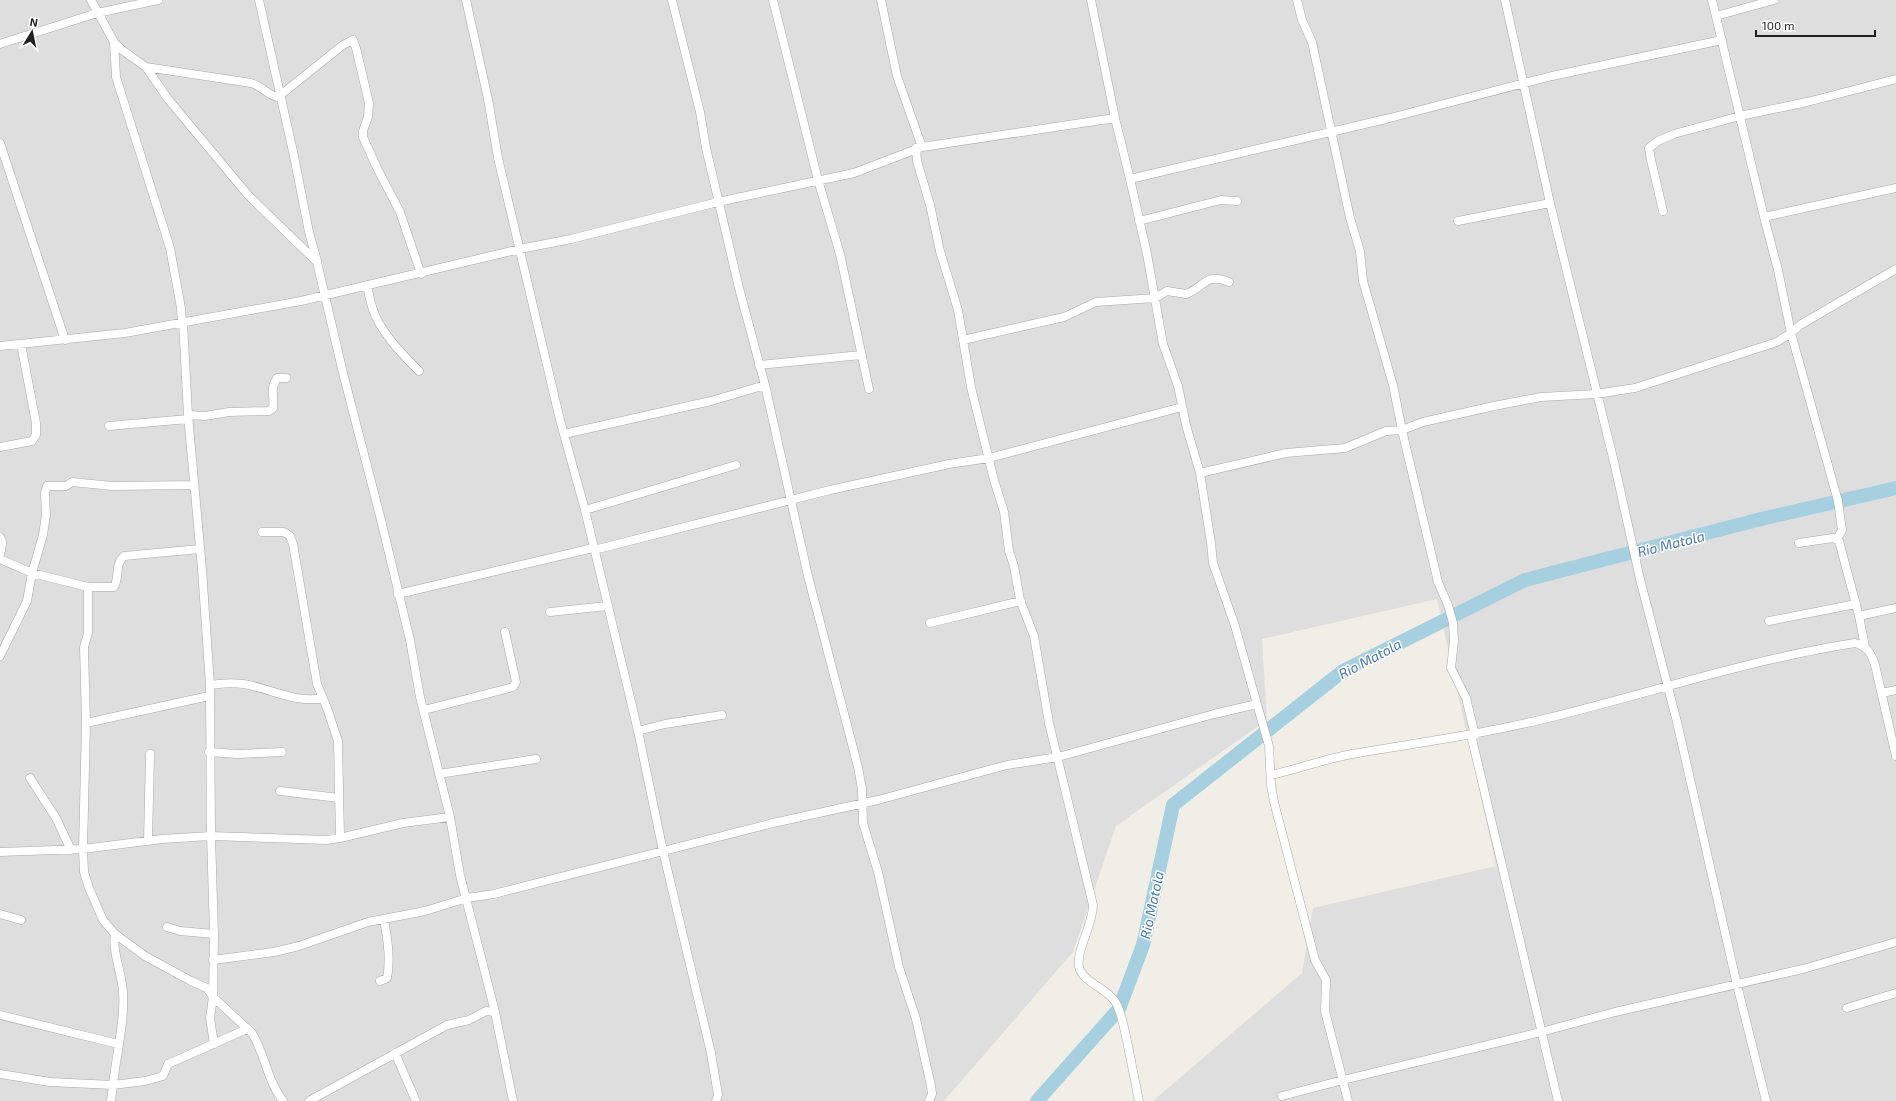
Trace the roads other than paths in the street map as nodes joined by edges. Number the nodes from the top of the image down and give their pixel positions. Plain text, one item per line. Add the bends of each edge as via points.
1 (91, 0) edge
2 (158, 0) edge
3 (259, 0) edge
4 (466, 0) edge
5 (672, 0) edge
6 (773, 0) edge
7 (881, 0) edge
8 (1091, 0) edge
9 (1297, 0) edge
10 (1505, 0) edge
11 (1712, 0) edge
12 (1774, 0) edge
13 (97, 14) junction
14 (1716, 16) junction
15 (1722, 40) junction
16 (114, 42) junction
17 (0, 44) edge
18 (146, 67) junction
19 (1896, 79) edge
20 (1524, 85) junction
21 (281, 96) junction
22 (1740, 116) junction
23 (1115, 118) junction
24 (1330, 132) junction
25 (0, 143) edge
26 (919, 148) junction
27 (906, 152) junction
28 (918, 161) junction
29 (1130, 179) junction
30 (818, 180) junction
31 (1896, 188) edge
32 (1237, 201) dead end
33 (718, 202) junction
34 (1550, 203) junction
35 (1663, 211) dead end
36 (1764, 217) junction
37 (1139, 220) junction
38 (1458, 221) dead end
39 (520, 249) junction
40 (317, 262) junction
41 (1896, 269) edge
42 (421, 274) junction
43 (1229, 282) dead end
44 (367, 285) junction
45 (324, 296) junction
46 (1155, 298) junction
47 (183, 323) junction
48 (1791, 334) junction
49 (65, 340) junction
50 (963, 340) junction
51 (21, 344) junction
52 (0, 346) edge
53 (861, 355) junction
54 (759, 365) junction
55 (419, 371) dead end
56 (286, 378) dead end
57 (766, 385) junction
58 (869, 389) dead end
59 (1596, 394) junction
60 (1182, 407) junction
61 (188, 417) junction
62 (109, 426) dead end
63 (1402, 430) junction
64 (564, 434) junction
65 (0, 447) edge
66 (988, 458) junction
67 (736, 465) dead end
68 (1200, 473) junction
69 (194, 485) junction
70 (791, 501) junction
71 (585, 510) junction
72 (262, 532) dead end
73 (0, 537) edge
74 (1837, 539) junction
75 (1799, 543) dead end
76 (200, 549) junction
77 (593, 549) junction
78 (0, 555) edge
79 (0, 559) edge
80 (32, 573) junction
81 (88, 587) junction
82 (398, 594) junction
83 (1021, 601) junction
84 (1856, 604) junction
85 (607, 606) junction
86 (1896, 608) edge
87 (550, 612) dead end
88 (1859, 616) junction
89 (1769, 620) dead end
90 (930, 623) dead end
91 (505, 632) dead end
92 (1865, 646) junction
93 (0, 656) edge
94 (210, 685) junction
95 (1668, 686) junction
96 (1896, 690) edge
97 (1882, 693) junction
98 (209, 696) junction
99 (323, 698) junction
100 (1257, 704) junction
101 (424, 710) junction
102 (722, 715) dead end
103 (86, 723) junction
104 (638, 730) junction
105 (1473, 735) junction
106 (209, 752) junction
107 (282, 752) dead end
108 (150, 754) dead end
109 (1896, 756) edge
110 (1058, 757) junction
111 (536, 759) dead end
112 (439, 774) junction
113 (1271, 775) junction
114 (30, 778) dead end
115 (280, 791) dead end
116 (339, 798) junction
117 (862, 804) junction
118 (450, 817) junction
119 (211, 836) junction
120 (340, 838) junction
121 (148, 841) junction
122 (83, 849) junction
123 (71, 850) junction
124 (663, 851) junction
125 (0, 852) edge
126 (467, 898) junction
127 (0, 914) edge
128 (384, 919) junction
129 (21, 920) dead end
130 (167, 927) dead end
131 (115, 934) junction
132 (214, 934) junction
133 (1896, 942) edge
134 (213, 960) junction
135 (212, 976) junction
136 (380, 981) dead end
137 (201, 984) junction
138 (1737, 985) junction
139 (1896, 993) edge
140 (212, 997) junction
141 (1847, 1008) dead end
142 (490, 1012) junction
143 (0, 1015) edge
144 (247, 1029) junction
145 (1541, 1032) junction
146 (118, 1044) junction
147 (214, 1044) junction
148 (395, 1052) junction
149 (0, 1074) edge
150 (1343, 1080) junction
151 (113, 1085) junction
152 (1282, 1096) dead end
153 (324, 1097) edge
154 (111, 1101) edge
155 (282, 1101) edge
156 (309, 1101) edge
157 (416, 1101) edge
158 (513, 1101) edge
159 (716, 1101) edge
160 (929, 1101) edge
161 (1140, 1101) edge
162 (1348, 1101) edge
163 (1558, 1101) edge
164 (1766, 1101) edge

1 - 13 street
2 - 13 street
3 - 21 street
4 - 39 street via 498,158
5 - 33 street via 700,112
6 - 30 street
7 - 26 street via 897,76
8 - 23 street
9 - 24 street via 1302,20 1312,42
10 - 20 street
11 - 14 street
12 - 14 street
13 - 16 street
13 - 17 street
14 - 15 street
15 - 20 street
15 - 22 street
16 - 18 street
16 - 47 street via 116,77 170,248
18 - 21 street via 251,83 261,86 273,96
18 - 40 street via 168,99 248,195
19 - 22 street
20 - 24 street
20 - 34 street
21 - 40 street
21 - 42 street via 342,45 352,40 369,103 363,137 400,212
22 - 35 street via 1674,134 1649,148
22 - 36 street
23 - 26 street
23 - 29 street
24 - 29 street
24 - 63 street via 1360,251 1363,281 1393,385
25 - 49 street
26 - 27 street
26 - 28 street
27 - 28 street
27 - 30 street via 854,173
28 - 50 street via 958,310
29 - 37 street
30 - 33 street
30 - 53 street via 840,254
31 - 36 street
32 - 37 street via 1221,200
33 - 39 street
33 - 54 street
34 - 38 street
34 - 59 street
36 - 48 street
37 - 46 street
39 - 42 street
39 - 64 street
40 - 45 street
41 - 48 street via 1800,325
42 - 44 street
43 - 46 street via 1217,278 1210,279 1186,294 1167,291
44 - 45 street
44 - 55 street via 375,315 383,329
45 - 47 street
45 - 82 street
46 - 50 street via 1096,302 1064,317
46 - 60 street via 1163,344 1178,386
47 - 49 street
47 - 61 street
48 - 59 street via 1777,342 1707,366 1635,388
48 - 74 street via 1838,501 1842,530
49 - 51 street
50 - 66 street
51 - 52 street
51 - 65 street via 36,435 32,441
53 - 54 street
53 - 58 street
54 - 57 street
56 - 61 street via 277,378 274,383 274,403 269,411
57 - 64 street via 712,401
57 - 70 street
59 - 63 street via 1541,398 1466,412 1423,422
59 - 95 street
60 - 66 street
60 - 68 street
61 - 62 street
61 - 69 street
63 - 68 street via 1386,431 1345,448 1286,453
63 - 105 street via 1438,582 1453,624 1451,668 1466,698
64 - 71 street
66 - 70 street via 949,464
66 - 83 street via 1004,512 1009,551
67 - 71 street
68 - 100 street via 1213,563 1235,626
69 - 76 street
69 - 80 street via 112,486 72,482 66,486 47,486 43,535
70 - 77 street
70 - 117 street via 816,610 858,767
71 - 77 street
72 - 99 street via 284,532 290,536 293,544 317,684
73 - 78 street
74 - 75 street
74 - 84 street
76 - 81 street via 124,556 117,566 114,587
76 - 94 street
77 - 82 street
77 - 85 street
79 - 80 street
80 - 81 street
80 - 93 street via 27,601
81 - 103 street via 88,633 84,647
82 - 101 street
83 - 90 street
83 - 110 street via 1034,636
84 - 88 street
84 - 89 street
85 - 87 street
85 - 104 street
86 - 88 street
88 - 92 street
91 - 101 street via 516,682 513,687
92 - 95 street via 1855,643 1806,652
92 - 97 street via 1871,653
94 - 98 street
94 - 99 street via 236,683 304,700
95 - 105 street
95 - 138 street
96 - 97 street
97 - 109 street
98 - 103 street
98 - 106 street
99 - 116 street via 338,741
100 - 110 street
100 - 113 street via 1269,746
101 - 112 street
102 - 104 street
103 - 122 street
104 - 124 street
105 - 113 street via 1351,754
105 - 145 street
106 - 107 street
106 - 119 street
108 - 121 street
110 - 117 street via 1007,765
110 - 161 street via 1093,905 1079,966 1084,975 1116,1002
111 - 112 street
112 - 118 street
113 - 150 street via 1282,837 1315,960 1326,980 1325,1011
114 - 123 street via 56,818
115 - 116 street
116 - 120 street
117 - 124 street
117 - 160 street via 863,823 878,872 899,967 916,1020 931,1086 932,1094
118 - 120 street via 403,823
118 - 126 street via 460,875
119 - 120 street via 326,840
119 - 121 street
119 - 132 street
121 - 122 street
122 - 123 street
122 - 131 street via 84,872 89,888 102,920
123 - 125 street
124 - 126 street via 494,894
124 - 159 street via 711,1053 718,1095
126 - 128 street
126 - 142 street via 492,1001
127 - 129 street
128 - 134 street via 350,927 299,946 274,952
128 - 136 street via 389,952 388,969 387,978
130 - 132 street
131 - 137 street via 145,956
131 - 146 street via 114,946 120,972 123,1007
132 - 134 street
133 - 138 street via 1803,970
134 - 135 street
135 - 137 street
135 - 140 street
137 - 140 street via 209,989
138 - 145 street via 1614,1012
138 - 164 street
139 - 141 street
140 - 144 street
140 - 147 street via 210,1018
142 - 148 street via 447,1025
142 - 158 street
143 - 146 street
144 - 147 street
144 - 155 street via 256,1040 267,1073
145 - 150 street
145 - 163 street
146 - 151 street
147 - 151 street via 168,1064 163,1076
148 - 153 street
148 - 157 street
149 - 151 street via 50,1082
150 - 152 street
150 - 162 street
151 - 154 street
153 - 156 street

